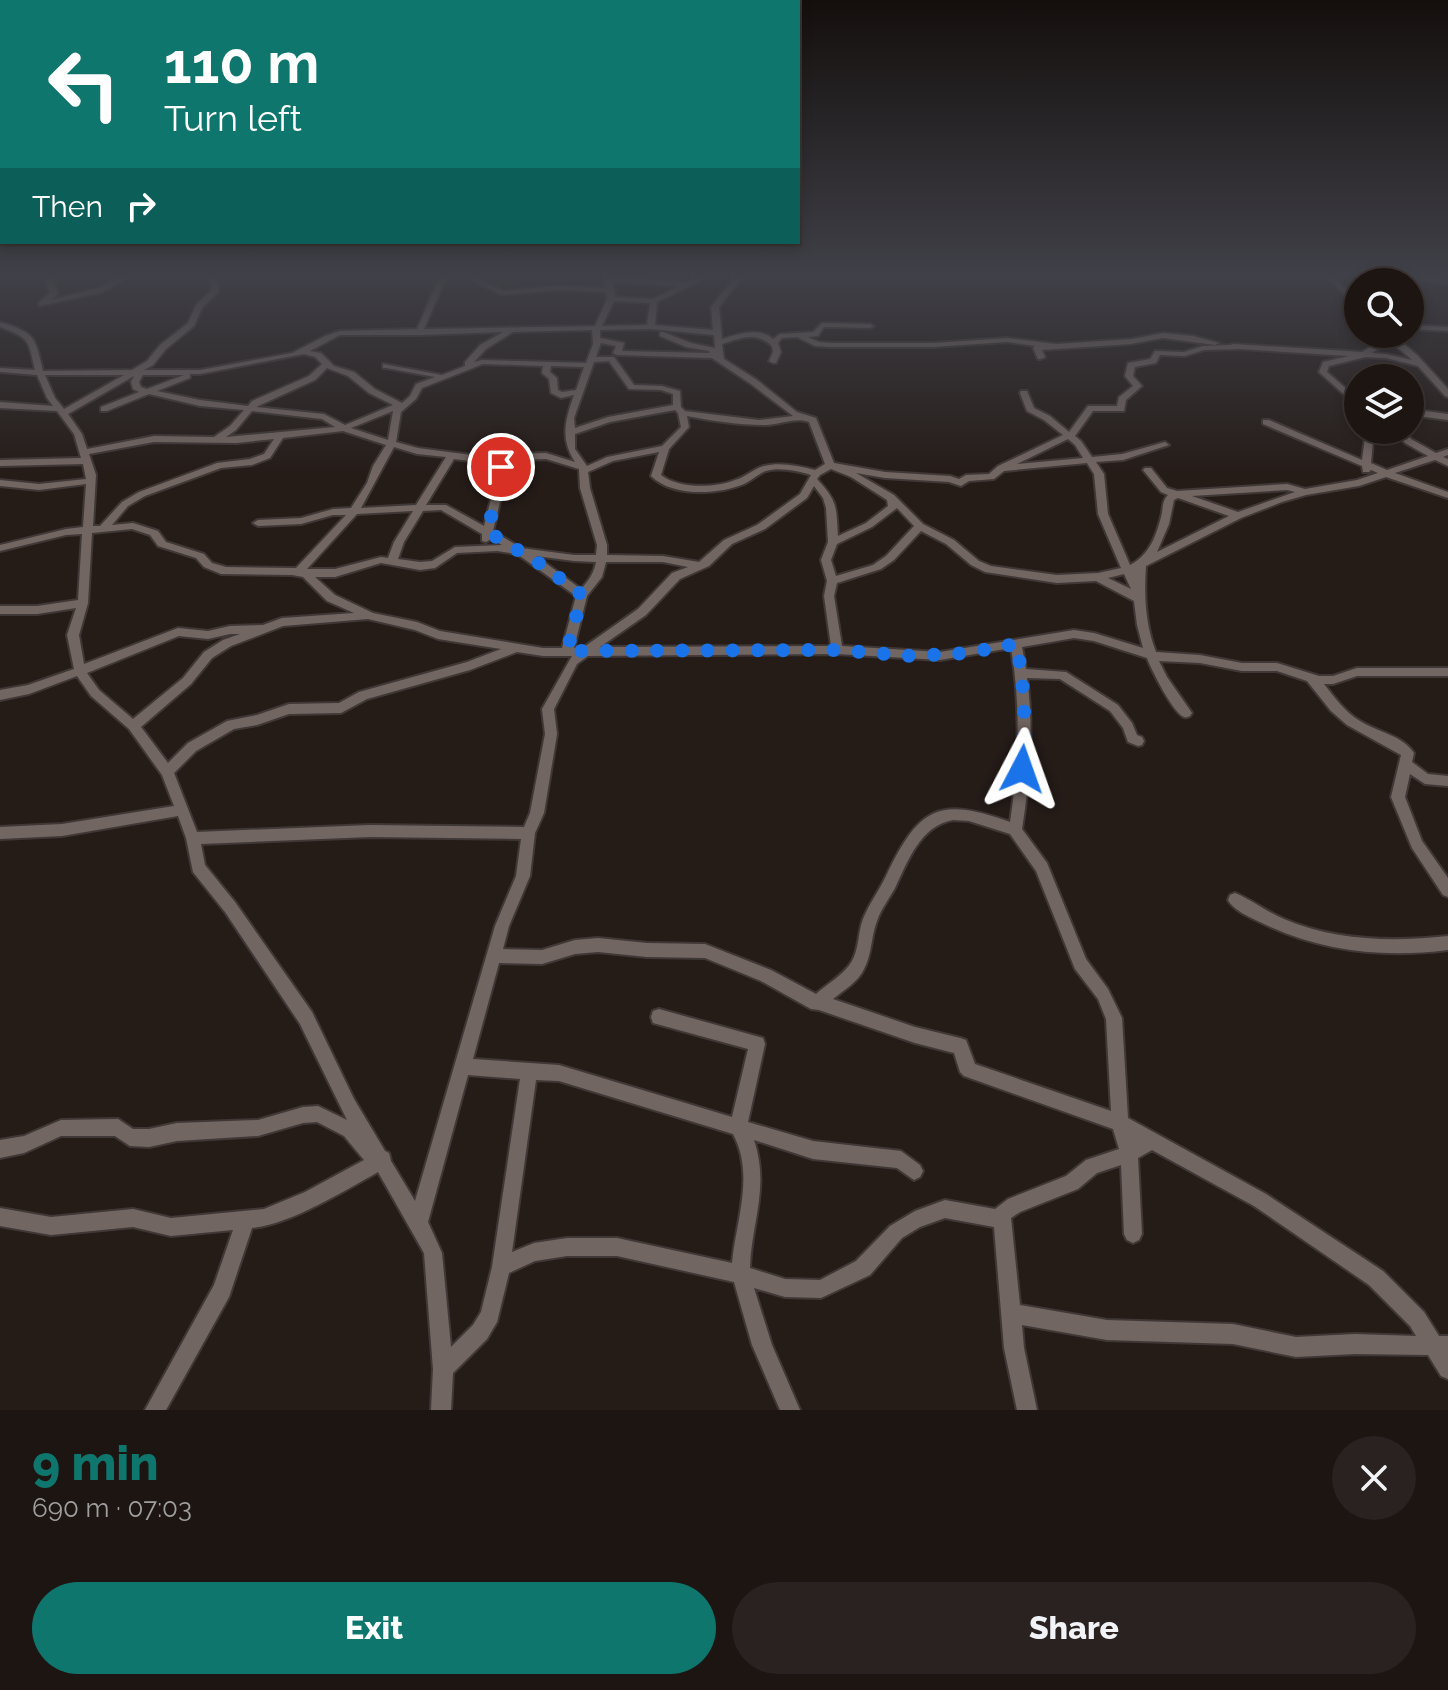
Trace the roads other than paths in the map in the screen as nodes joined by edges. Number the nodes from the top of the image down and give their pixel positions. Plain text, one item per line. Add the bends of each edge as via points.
1 (32, 342) edge
2 (169, 342) edge
3 (317, 342) edge
4 (492, 342) edge
5 (597, 342) edge
6 (606, 342) edge
7 (682, 342) edge
8 (719, 342) edge
9 (813, 342) edge
10 (980, 342) edge
11 (1020, 342) edge
12 (1132, 342) edge
13 (1212, 342) edge
14 (774, 343) edge
15 (1059, 347) junction
16 (1238, 347) junction
17 (1373, 348) edge
18 (1402, 348) edge
19 (305, 352) junction
20 (1363, 355) junction
21 (1041, 357) dead end
22 (717, 358) junction
23 (773, 361) dead end
24 (327, 364) junction
25 (547, 364) junction
26 (1420, 364) joint
27 (588, 365) junction
28 (386, 366) dead end
29 (467, 366) junction
30 (1424, 368) edge
31 (0, 370) edge
32 (138, 372) junction
33 (200, 372) junction
34 (40, 373) junction
35 (442, 375) junction
36 (147, 390) junction
37 (1344, 391) edge
38 (580, 392) junction
39 (1024, 393) dead end
40 (1448, 394) edge
41 (0, 405) edge
42 (400, 405) junction
43 (247, 408) junction
44 (104, 409) dead end
45 (680, 410) junction
46 (60, 412) junction
47 (1424, 414) edge
48 (799, 417) junction
49 (1448, 417) edge
50 (1266, 422) dead end
51 (344, 428) junction
52 (570, 433) junction
53 (281, 435) junction
54 (1069, 435) junction
55 (216, 440) junction
56 (391, 443) junction
57 (1369, 444) edge
58 (1414, 444) edge
59 (1165, 445) dead end
60 (665, 448) junction
61 (1448, 452) edge
62 (1434, 455) junction
63 (451, 456) junction
64 (85, 457) junction
65 (506, 457) junction
66 (1087, 458) junction
67 (5, 463) edge
68 (1448, 463) edge
69 (1367, 464) junction
70 (830, 465) junction
71 (1001, 468) junction
72 (583, 469) junction
73 (1148, 470) dead end
74 (0, 473) edge
75 (1388, 474) junction
76 (885, 475) junction
77 (815, 477) junction
78 (91, 481) junction
79 (1364, 481) junction
80 (0, 483) edge
81 (1305, 492) junction
82 (1177, 494) junction
83 (1448, 495) edge
84 (893, 500) junction
85 (419, 507) junction
86 (352, 511) junction
87 (1238, 516) junction
88 (258, 523) dead end
89 (920, 526) junction
90 (103, 529) junction
91 (85, 532) junction
92 (488, 532) junction
93 (0, 540) edge
94 (833, 542) junction
95 (14, 545) junction
96 (0, 548) edge
97 (514, 548) junction
98 (478, 549) junction
99 (601, 557) junction
100 (392, 560) junction
101 (1141, 564) junction
102 (700, 566) junction
103 (1126, 569) junction
104 (298, 573) junction
105 (1098, 577) junction
106 (832, 581) junction
107 (582, 595) junction
108 (1137, 595) junction
109 (83, 603) junction
110 (0, 610) edge
111 (370, 616) junction
112 (263, 629) junction
113 (1016, 644) junction
114 (516, 648) junction
115 (837, 650) junction
116 (567, 651) junction
117 (585, 652) junction
118 (1149, 655) junction
119 (80, 671) junction
120 (1448, 672) edge
121 (1021, 673) junction
122 (1312, 679) junction
123 (0, 695) edge
124 (1186, 713) dead end
125 (133, 726) junction
126 (1138, 741) dead end
127 (1406, 764) junction
128 (167, 772) junction
129 (1448, 781) edge
130 (182, 810) junction
131 (1015, 830) junction
132 (0, 833) edge
133 (528, 833) junction
134 (193, 838) junction
135 (1448, 890) edge
136 (1235, 900) dead end
137 (1448, 943) edge
138 (495, 956) junction
139 (819, 1002) junction
140 (659, 1017) dead end
141 (465, 1067) junction
142 (531, 1070) junction
143 (1120, 1123) junction
144 (738, 1127) junction
145 (1152, 1140) junction
146 (0, 1149) edge
147 (1129, 1154) junction
148 (380, 1161) junction
149 (914, 1171) dead end
150 (1002, 1214) junction
151 (0, 1217) edge
152 (246, 1220) junction
153 (418, 1224) junction
154 (1133, 1234) dead end
155 (501, 1267) junction
156 (742, 1275) junction
157 (1010, 1313) junction
158 (1441, 1346) edge
159 (443, 1369) junction
160 (1448, 1369) edge
161 (155, 1410) edge
162 (441, 1410) edge
163 (790, 1410) edge
164 (1027, 1410) edge

1 - 34 street
2 - 32 street
3 - 19 street
4 - 29 street
5 - 27 street
6 - 22 street via 621,345 617,353
7 - 22 street via 712,349
8 - 22 street
9 - 10 street
11 - 15 street
12 - 15 street
13 - 16 street
14 - 23 street
15 - 21 street via 1037,348
16 - 20 street
16 - 54 street via 1158,353 1153,361 1131,365 1129,376 1138,386 1120,402 1121,409 1091,408
17 - 20 street
18 - 26 street
19 - 24 street
19 - 33 street
20 - 26 street
20 - 37 street via 1326,364 1323,372
22 - 48 street
24 - 42 street
24 - 43 street via 312,378
25 - 27 street
25 - 29 street
25 - 38 street via 554,391
27 - 38 street
27 - 45 street via 611,359 632,387 677,393
28 - 35 street
29 - 35 street
30 - 40 street
31 - 34 street
32 - 33 street
32 - 34 street
32 - 36 street via 137,389
32 - 46 street
33 - 36 street
34 - 46 street
35 - 42 street via 419,386
36 - 43 street
36 - 44 street
38 - 52 street
39 - 54 street via 1030,409
41 - 46 street
42 - 51 street
42 - 56 street
43 - 51 street via 324,417
43 - 55 street
45 - 48 street via 754,421
45 - 52 street via 608,420
45 - 60 street via 685,427
46 - 64 street via 78,434
47 - 49 street
48 - 70 street via 813,420
50 - 69 street
51 - 53 street
51 - 56 street
52 - 72 street via 571,449
53 - 55 street
53 - 90 street via 267,456 220,465 142,494
54 - 66 street
54 - 71 street
55 - 64 street via 154,439
56 - 63 street
56 - 86 street
57 - 69 street
58 - 62 street
59 - 66 street via 1123,457
60 - 72 street
60 - 77 street via 656,476 674,486 732,485 757,471 783,466
61 - 62 street
62 - 68 street
62 - 75 street
63 - 65 street
63 - 85 street
64 - 67 street
64 - 78 street
65 - 72 street via 546,456
65 - 92 street
66 - 71 street
66 - 103 street via 1099,474 1103,514
67 - 74 street
69 - 75 street
69 - 79 street
70 - 76 street
70 - 77 street
70 - 84 street
71 - 76 street via 991,477 961,483
72 - 99 street
73 - 82 street via 1164,490
75 - 79 street
75 - 83 street
76 - 84 street
77 - 94 street via 828,497
77 - 102 street via 804,496 761,527 728,542
78 - 80 street via 39,487
78 - 91 street
79 - 81 street
81 - 82 street via 1287,487
81 - 87 street
82 - 87 street
82 - 101 street via 1169,498 1151,553
84 - 89 street
84 - 94 street via 893,507 876,521
85 - 86 street
85 - 92 street via 443,507
85 - 100 street
86 - 88 street
86 - 104 street
87 - 101 street
89 - 105 street via 989,569 1057,579
89 - 106 street via 877,567
90 - 91 street
90 - 104 street via 149,530 162,544 235,573
91 - 95 street
91 - 109 street
92 - 97 street
92 - 98 street
93 - 95 street
94 - 106 street via 826,560
95 - 96 street
97 - 98 street
97 - 99 street
97 - 107 street
98 - 100 street via 455,550 435,564 420,566
99 - 102 street
99 - 107 street via 597,577
100 - 104 street via 335,573
101 - 103 street
101 - 108 street
102 - 117 street via 676,576 642,612
103 - 105 street
103 - 108 street
104 - 111 street via 312,578 341,604
105 - 108 street
106 - 115 street via 829,596
107 - 116 street
108 - 118 street
109 - 110 street
109 - 119 street via 73,635
111 - 112 street via 282,622
111 - 114 street via 438,635
112 - 119 street via 208,635 178,632
112 - 125 street via 217,648
113 - 115 street via 940,656
113 - 118 street via 1084,635
113 - 121 street
114 - 116 street
114 - 128 street via 363,695 341,708 289,709 231,724 192,747
115 - 117 street
116 - 117 street
117 - 133 street via 571,664 548,709 551,734 537,813
118 - 122 street via 1277,667
118 - 124 street via 1164,687
119 - 123 street
119 - 125 street via 95,693
120 - 122 street via 1357,672 1333,680
121 - 126 street via 1062,675 1114,708
121 - 131 street via 1025,738
122 - 127 street via 1349,721 1403,748 1409,757
125 - 128 street
127 - 129 street via 1425,779
127 - 135 street via 1398,797 1417,844
128 - 130 street
130 - 132 street via 70,829
130 - 134 street
131 - 139 street via 966,813 932,819 897,864 868,925 857,966
131 - 143 street via 1042,867 1080,964 1114,1018
133 - 134 street via 370,831
133 - 138 street via 522,884
134 - 148 street via 198,868 306,1018
136 - 137 street via 1267,920 1338,942 1397,947
138 - 139 street via 542,957 598,945 705,951
138 - 141 street
139 - 143 street via 960,1046 970,1070
140 - 144 street via 757,1044
141 - 142 street
141 - 153 street
142 - 144 street via 559,1073
142 - 155 street
143 - 145 street
143 - 147 street
144 - 149 street via 829,1153 895,1158
144 - 156 street via 750,1152
145 - 147 street
145 - 158 street via 1260,1200 1376,1278
146 - 148 street via 61,1128 118,1127 130,1137 149,1138 258,1128 318,1114 350,1130
147 - 150 street via 1092,1166 1072,1183
147 - 154 street
148 - 152 street via 288,1209
148 - 153 street
150 - 156 street via 989,1219 945,1209 915,1220 896,1232 863,1268 821,1289 797,1290
150 - 157 street
151 - 152 street via 51,1226 118,1217 171,1227
152 - 161 street via 222,1290
153 - 159 street via 433,1253
155 - 156 street via 534,1252 617,1247
155 - 159 street via 486,1324
156 - 163 street
157 - 158 street via 1107,1330 1233,1334 1296,1347
157 - 164 street
158 - 160 street
159 - 162 street

